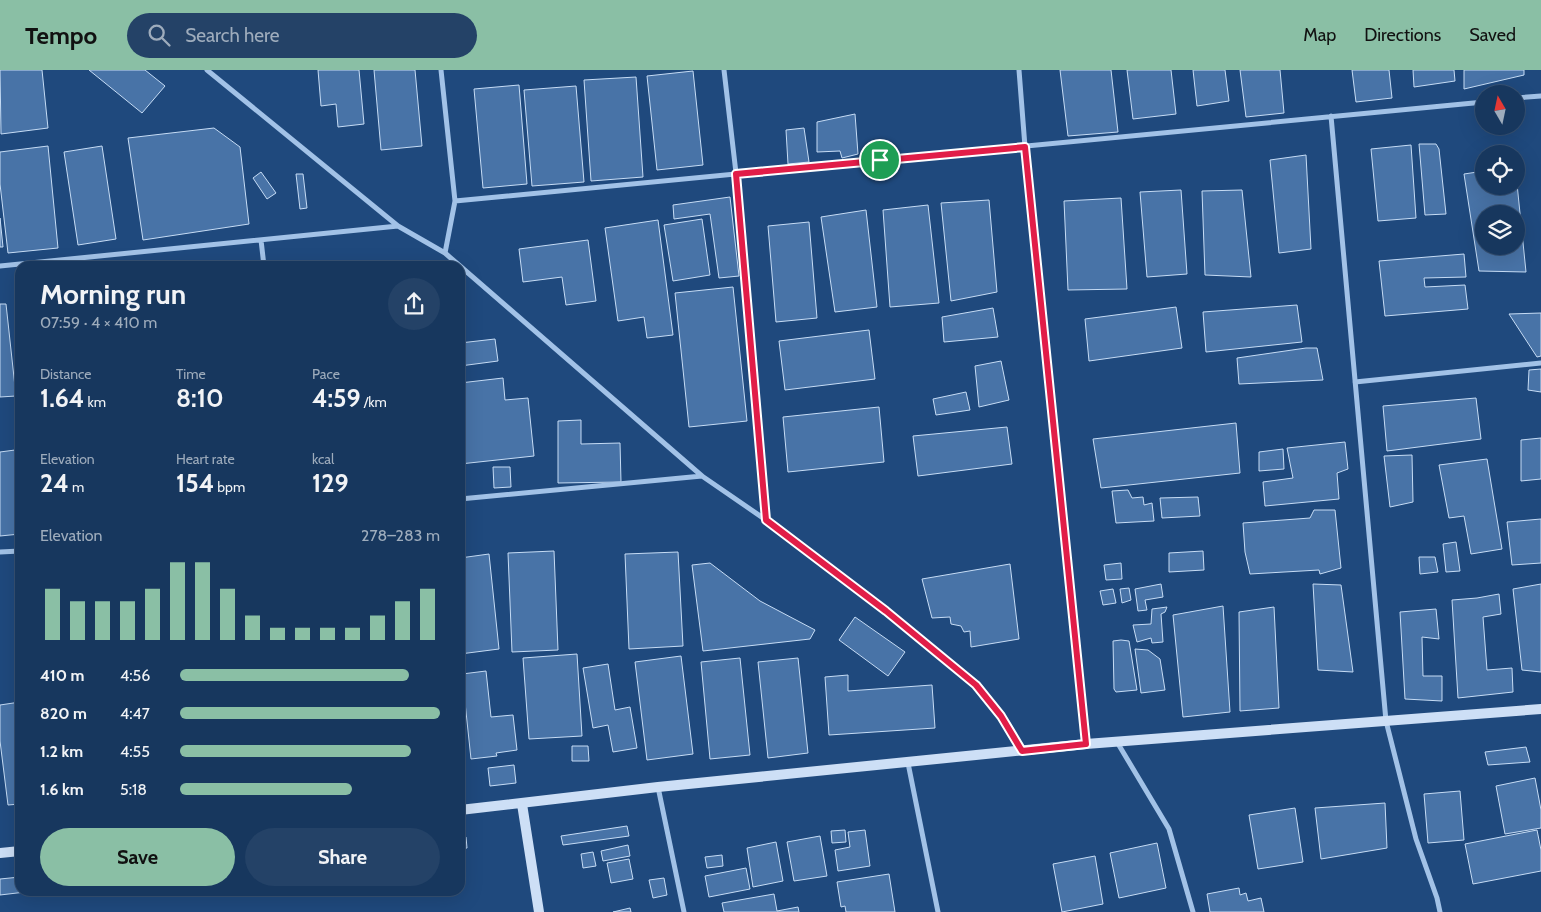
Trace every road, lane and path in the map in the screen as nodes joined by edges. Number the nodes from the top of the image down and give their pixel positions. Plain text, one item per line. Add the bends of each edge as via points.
1 (207, 70) edge
2 (441, 70) edge
3 (724, 70) edge
4 (1019, 70) edge
5 (1541, 96) edge
6 (1525, 97) edge
7 (1475, 103) edge
8 (1331, 116) junction
9 (1025, 147) junction
10 (736, 174) junction
11 (455, 201) junction
12 (398, 226) junction
13 (261, 240) junction
14 (445, 253) junction
15 (50, 261) edge
16 (263, 261) edge
17 (454, 261) edge
18 (15, 265) edge
19 (0, 266) edge
20 (465, 270) edge
21 (1541, 363) edge
22 (1355, 382) junction
23 (702, 476) junction
24 (465, 499) edge
25 (766, 520) junction
26 (15, 551) edge
27 (0, 552) edge
28 (1541, 709) edge
29 (1386, 721) junction
30 (1117, 742) junction
31 (1086, 744) junction
32 (1022, 751) junction
33 (908, 763) junction
34 (658, 788) junction
35 (522, 804) junction
36 (465, 810) edge
37 (15, 852) edge
38 (0, 853) edge
39 (539, 912) edge
40 (684, 912) edge
41 (938, 912) edge
42 (1193, 912) edge
43 (1440, 912) edge

1 - 12 street
2 - 11 street
3 - 10 street
4 - 9 street
5 - 6 street
7 - 8 street
8 - 9 street
8 - 22 street
9 - 10 street
9 - 31 street
10 - 11 street
10 - 25 street
11 - 14 street
12 - 13 street
12 - 14 street
13 - 15 street
13 - 16 street
14 - 17 street
18 - 19 street
20 - 23 street
21 - 22 street
22 - 29 street
23 - 24 street
23 - 25 street
25 - 32 street via 886,611 976,685 1001,716
26 - 27 street
28 - 29 street
29 - 30 street
29 - 43 street via 1416,840
30 - 31 street
30 - 42 street via 1169,829
31 - 32 street
32 - 33 street
33 - 34 street
33 - 41 street
34 - 35 street
34 - 40 street
35 - 36 street
35 - 39 street
37 - 38 street

